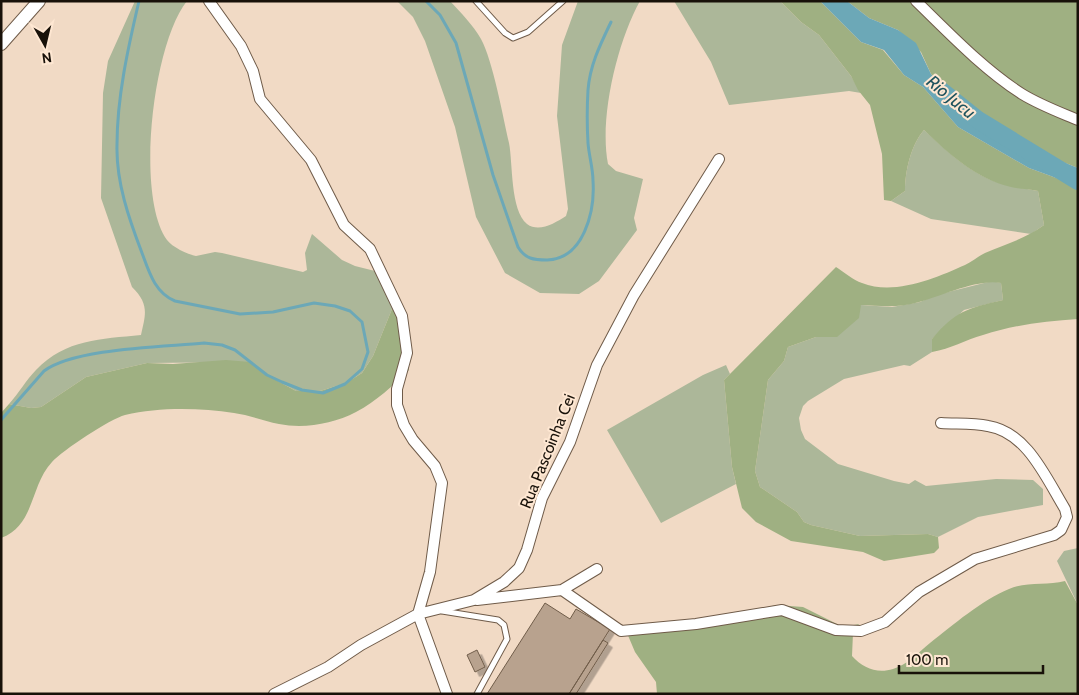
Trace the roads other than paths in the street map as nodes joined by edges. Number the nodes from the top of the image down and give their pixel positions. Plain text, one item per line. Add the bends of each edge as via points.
1 (39, 1) edge
2 (209, 1) edge
3 (476, 1) edge
4 (563, 1) edge
5 (916, 1) edge
6 (1, 44) edge
7 (1078, 120) edge
8 (719, 159) dead end
9 (941, 423) dead end
10 (597, 569) dead end
11 (562, 590) junction
12 (474, 600) junction
13 (437, 610) junction
14 (418, 614) junction
15 (274, 694) edge
16 (447, 694) edge
17 (477, 694) edge

1 - 6 street
2 - 14 street via 241,46 253,71 260,99 311,160 344,225 370,249 402,316 407,352 397,389 397,405 404,425 435,466 442,482 430,572
3 - 4 lane via 504,33 513,38 528,32
5 - 7 street via 964,48 1022,94
8 - 12 street, Rua Pascoinha Cei via 634,295 597,365 570,442 542,498 527,550 518,568 504,582
9 - 11 street via 1004,430 1023,444 1065,509 1067,517 1061,530 975,559 920,592 885,622 861,631 836,630 782,610 696,624 622,631
10 - 11 street
11 - 12 street
12 - 13 street, Rua Pascoinha Cei
13 - 14 street, Rua Pascoinha Cei
13 - 17 lane via 498,620 504,624 507,639
14 - 15 street, Rua Pascoinha Cei via 328,667
14 - 16 street

